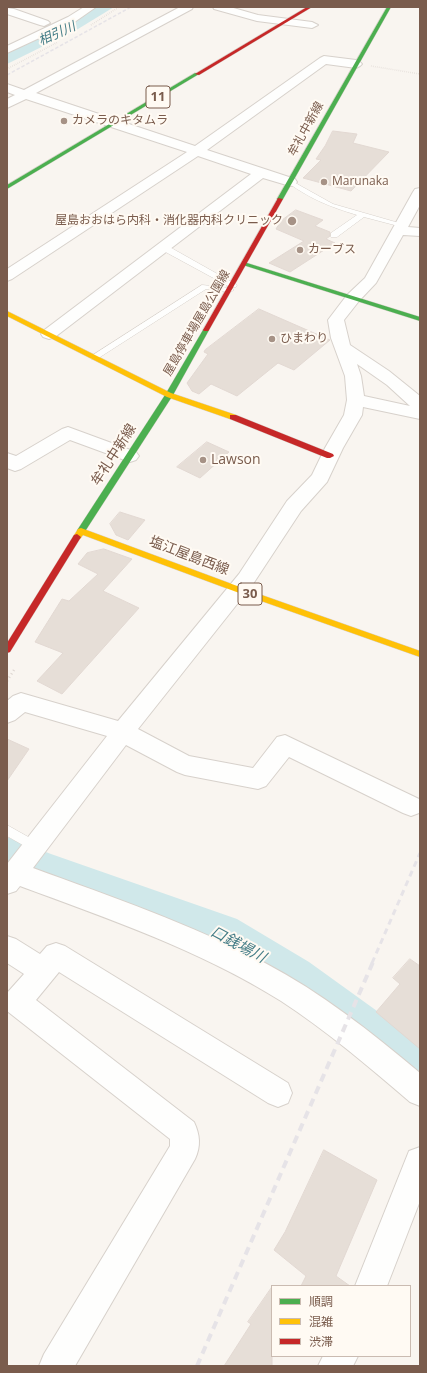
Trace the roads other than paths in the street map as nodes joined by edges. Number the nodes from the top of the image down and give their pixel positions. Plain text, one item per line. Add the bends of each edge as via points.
1 (91, 7) edge
2 (188, 7) edge
3 (218, 7) edge
4 (310, 7) edge
5 (389, 7) edge
6 (12, 10) edge
7 (285, 15) junction
8 (267, 20) junction
9 (44, 23) dead end
10 (312, 25) dead end
11 (254, 28) dead end
12 (7, 39) edge
13 (18, 44) junction
14 (7, 50) edge
15 (363, 65) junction
16 (7, 88) edge
17 (151, 90) dead end
18 (26, 94) junction
19 (7, 104) edge
20 (109, 121) junction
21 (81, 132) dead end
22 (197, 151) junction
23 (262, 172) junction
24 (290, 182) junction
25 (7, 187) edge
26 (420, 192) edge
27 (363, 214) junction
28 (401, 227) junction
29 (420, 232) edge
30 (334, 235) dead end
31 (164, 247) junction
32 (245, 264) junction
33 (7, 276) edge
34 (231, 287) junction
35 (353, 298) junction
36 (7, 313) edge
37 (420, 319) edge
38 (49, 334) junction
39 (342, 347) junction
40 (94, 357) junction
41 (170, 395) junction
42 (356, 400) junction
43 (420, 406) edge
44 (420, 414) edge
45 (130, 456) junction
46 (330, 456) junction
47 (7, 459) edge
48 (82, 531) junction
49 (237, 589) junction
50 (7, 650) edge
51 (420, 654) edge
52 (7, 714) edge
53 (123, 732) junction
54 (410, 806) dead end
55 (7, 830) edge
56 (34, 849) junction
57 (12, 875) edge
58 (7, 948) edge
59 (43, 971) junction
60 (420, 1092) edge
61 (278, 1093) dead end
62 (420, 1162) edge
63 (371, 1285) edge
64 (340, 1357) edge
65 (56, 1366) edge
66 (334, 1366) edge

1 - 13 street via 72,19
2 - 18 street
3 - 8 street
4 - 7 main road, 11
5 - 15 main road, 牟礼中新線
6 - 9 street
7 - 8 street
7 - 10 street
7 - 20 main road, 11
8 - 11 main road
12 - 13 street
13 - 14 street
15 - 22 street via 324,60
15 - 24 main road, 牟礼中新線
16 - 18 street
17 - 20 main road, 11
18 - 19 street
18 - 20 street
20 - 21 main road, 11
20 - 22 street
20 - 25 main road, 11
22 - 23 street
22 - 33 street
23 - 24 street
23 - 31 street
24 - 27 lane via 331,205
24 - 32 main road, 牟礼中新線
26 - 28 street
27 - 28 lane
27 - 30 lane
28 - 29 street
28 - 35 street via 371,280
31 - 34 lane
31 - 38 street
32 - 34 main road, 屋島停車場屋島公園線
32 - 35 main road, 屋島停車場屋島公園線
34 - 40 lane via 204,287
34 - 41 main road, 屋島停車場屋島公園線
35 - 37 main road, 屋島停車場屋島公園線
35 - 39 street via 336,320
36 - 38 main road, 屋島停車場屋島公園線
38 - 40 main road, 屋島停車場屋島公園線
39 - 42 street via 353,376
39 - 43 street via 369,363
40 - 41 main road, 屋島停車場屋島公園線
41 - 45 main road, 牟礼中新線
41 - 46 main road via 249,422
42 - 44 street
42 - 46 street via 353,415
45 - 47 street via 68,433 15,465
45 - 48 main road, 牟礼中新線
46 - 49 street via 320,478 294,506
48 - 49 main road, 塩江屋島西線 / 30
48 - 50 main road
49 - 51 main road, 塩江屋島西線 / 30
49 - 53 street
52 - 53 street via 21,702
53 - 54 street via 185,765 258,779 286,744
53 - 56 street
55 - 56 lane
56 - 57 street
57 - 60 street via 193,940 239,963 320,1010 355,1036
58 - 59 street
59 - 61 street via 56,955
59 - 65 street via 17,1002 184,1132 185,1149
62 - 63 street
64 - 66 street

